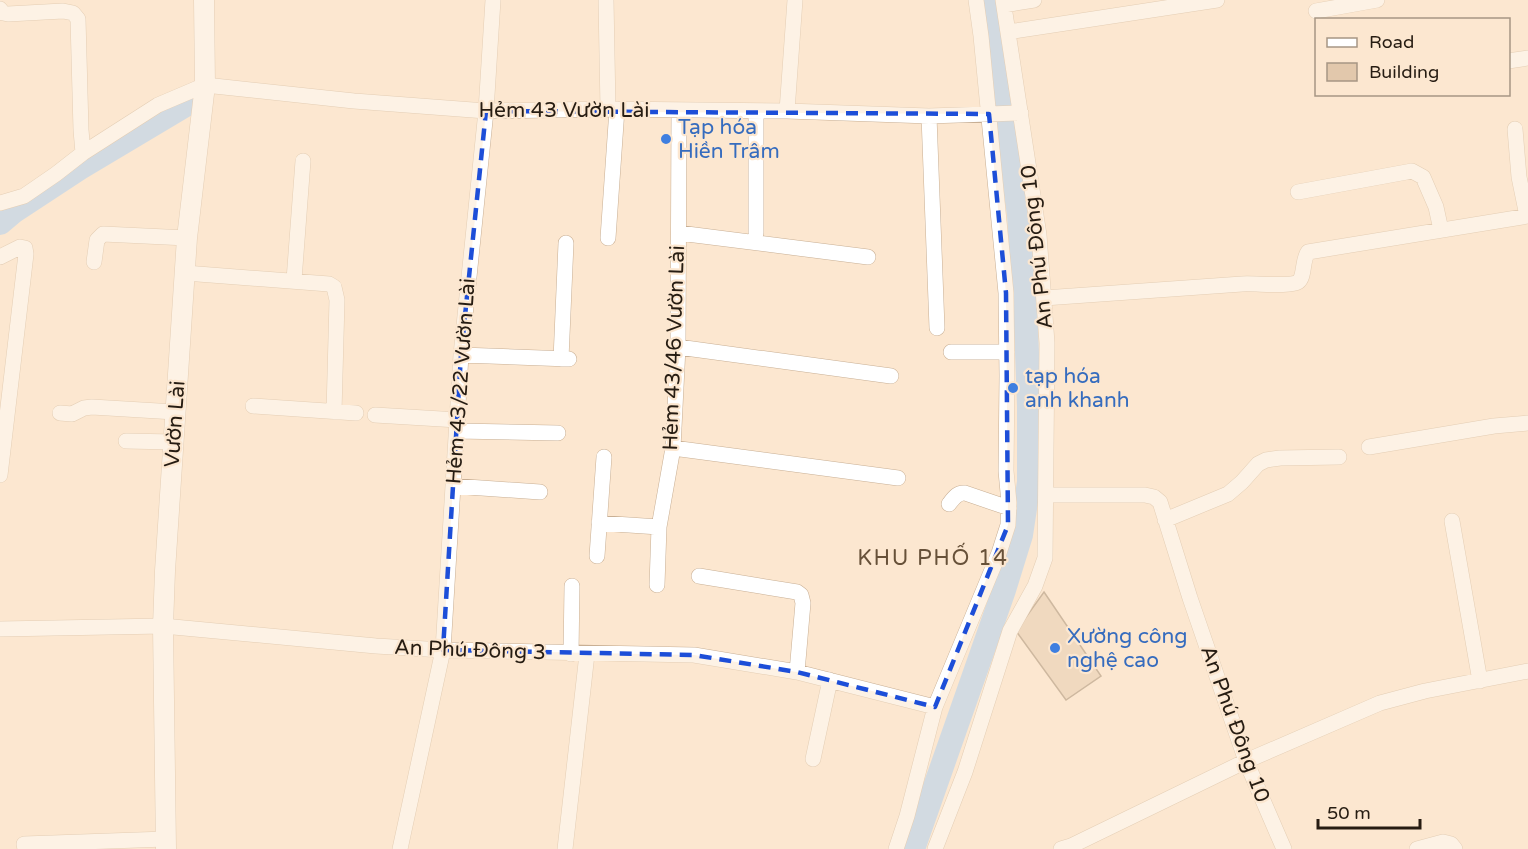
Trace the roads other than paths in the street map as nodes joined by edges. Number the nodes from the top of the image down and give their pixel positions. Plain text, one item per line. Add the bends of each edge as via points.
1 (204, 0) edge
2 (493, 0) edge
3 (606, 0) edge
4 (795, 0) edge
5 (976, 0) edge
6 (1034, 0) edge
7 (1216, 0) edge
8 (1377, 0) edge
9 (1003, 3) edge
10 (0, 9) edge
11 (1317, 11) dead end
12 (1008, 33) junction
13 (1528, 58) edge
14 (1510, 61) edge
15 (206, 85) junction
16 (613, 109) junction
17 (679, 110) junction
18 (486, 111) junction
19 (756, 111) junction
20 (787, 111) junction
21 (1019, 113) junction
22 (993, 114) junction
23 (928, 116) junction
24 (1515, 129) dead end
25 (83, 153) junction
26 (303, 161) dead end
27 (1298, 192) dead end
28 (0, 203) edge
29 (1528, 216) edge
30 (1442, 230) junction
31 (679, 233) junction
32 (756, 234) dead end
33 (187, 238) junction
34 (608, 238) dead end
35 (566, 243) dead end
36 (0, 257) edge
37 (868, 257) dead end
38 (94, 262) dead end
39 (184, 273) junction
40 (294, 280) junction
41 (1044, 298) junction
42 (937, 328) dead end
43 (678, 347) junction
44 (951, 352) dead end
45 (1007, 352) junction
46 (461, 355) junction
47 (891, 376) dead end
48 (253, 406) dead end
49 (176, 412) junction
50 (334, 412) junction
51 (60, 413) dead end
52 (356, 413) dead end
53 (375, 415) dead end
54 (1528, 423) edge
55 (458, 425) junction
56 (558, 433) dead end
57 (126, 441) dead end
58 (173, 441) junction
59 (1369, 447) dead end
60 (672, 448) junction
61 (604, 457) dead end
62 (1339, 457) dead end
63 (0, 474) edge
64 (898, 478) dead end
65 (453, 486) junction
66 (540, 492) dead end
67 (1046, 495) junction
68 (949, 504) dead end
69 (1009, 508) junction
70 (1165, 520) junction
71 (1452, 521) dead end
72 (599, 523) junction
73 (659, 527) junction
74 (597, 556) dead end
75 (699, 576) dead end
76 (657, 585) dead end
77 (572, 586) dead end
78 (163, 626) junction
79 (0, 629) edge
80 (443, 650) junction
81 (571, 654) junction
82 (587, 654) junction
83 (1528, 671) edge
84 (797, 672) junction
85 (830, 680) junction
86 (1479, 681) junction
87 (935, 707) junction
88 (813, 759) dead end
89 (1246, 761) junction
90 (166, 844) edge
91 (25, 849) edge
92 (400, 849) edge
93 (565, 849) edge
94 (896, 849) edge
95 (935, 849) edge
96 (1060, 849) edge
97 (1284, 849) edge
98 (1417, 849) edge
99 (1455, 849) edge

1 - 15 main road, Vườn Lài
2 - 18 street, Hẻm 43/22 Vườn Lài
3 - 16 street
4 - 20 street
5 - 22 street
6 - 9 street
7 - 12 street
8 - 11 street
9 - 12 street, An Phú Đông 10
10 - 25 street via 3,14 63,11 78,19
12 - 21 street, An Phú Đông 10
13 - 14 street
15 - 18 street, Hẻm 43 Vườn Lài
15 - 25 street via 158,105
15 - 33 main road, Vườn Lài
16 - 17 street, Hẻm 43 Vườn Lài
16 - 18 street, Hẻm 43 Vườn Lài
16 - 34 street
17 - 19 street, Hẻm 43 Vườn Lài
17 - 31 street, Hẻm 43/46 Vườn Lài
18 - 46 street, Hẻm 43/22 Vườn Lài
19 - 20 street, Hẻm 43 Vườn Lài
19 - 32 street
20 - 23 street, Hẻm 43 Vườn Lài
21 - 22 street, Hẻm 43 Vườn Lài
21 - 41 street, An Phú Đông 10 via 1039,235
22 - 23 street, Hẻm 43 Vườn Lài
22 - 45 street
23 - 42 street
24 - 29 street via 1519,177
25 - 28 street via 24,196
26 - 40 street
27 - 30 street via 1412,171 1423,177
29 - 30 street
30 - 41 street via 1308,252 1301,277 1284,285
31 - 37 street
31 - 43 street, Hẻm 43/46 Vườn Lài
33 - 38 street via 103,234 97,240
33 - 39 main road, Vườn Lài
35 - 46 street via 566,359
36 - 63 street via 25,248
39 - 40 street
39 - 49 main road, Vườn Lài
40 - 50 street via 329,284 336,291
41 - 67 street, An Phú Đông 10
43 - 47 street
43 - 60 street, Hẻm 43/46 Vườn Lài
44 - 45 street
45 - 69 street
46 - 55 street, Hẻm 43/22 Vườn Lài
48 - 50 street
49 - 51 street via 92,407 72,414
49 - 58 main road, Vườn Lài
50 - 52 street
53 - 55 street
54 - 59 street
55 - 56 street
55 - 65 street, Hẻm 43/22 Vườn Lài
57 - 58 street
58 - 78 main road, Vườn Lài
60 - 64 street
60 - 73 street, Hẻm 43/46 Vườn Lài
61 - 72 street
62 - 70 street via 1266,460 1228,494
65 - 66 street
65 - 80 street, Hẻm 43/22 Vườn Lài
67 - 70 street, An Phú Đông 10 via 1145,495 1160,502
67 - 95 street, An Phú Đông 10 via 1045,558 1035,586 1010,631 965,772
68 - 69 street via 961,493
69 - 87 street via 999,553
70 - 89 street, An Phú Đông 10
71 - 86 street
72 - 73 street
72 - 74 street
73 - 76 street, Hẻm 43/46 Vườn Lài
75 - 84 street via 801,595
77 - 81 street
78 - 79 street, An Phú Đông 3
78 - 80 street, An Phú Đông 3
78 - 90 main road, Vườn Lài
80 - 81 street, An Phú Đông 3
80 - 92 street, Hẻm 43/22 Vườn Lài
81 - 82 street, An Phú Đông 3
82 - 84 street, An Phú Đông 3 via 694,655
82 - 93 street
83 - 86 street
84 - 85 street, An Phú Đông 3
85 - 87 street, An Phú Đông 3
85 - 88 street
86 - 89 street via 1380,703
87 - 94 street
89 - 96 street
89 - 97 street, An Phú Đông 10
90 - 91 street via 24,844
98 - 99 street via 1443,842

